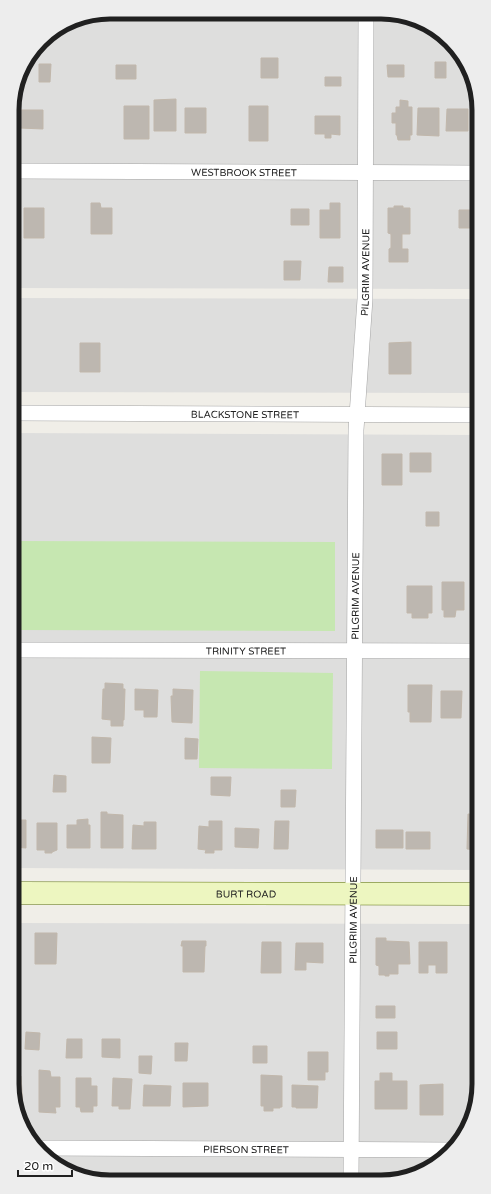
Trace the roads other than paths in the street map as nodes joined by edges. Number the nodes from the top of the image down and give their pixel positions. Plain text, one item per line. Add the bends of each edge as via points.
1 (366, 19) edge
2 (19, 171) edge
3 (365, 172) junction
4 (472, 173) edge
5 (19, 413) edge
6 (358, 414) junction
7 (472, 415) edge
8 (19, 650) edge
9 (355, 651) junction
10 (472, 651) edge
11 (19, 893) edge
12 (353, 894) junction
13 (472, 894) edge
14 (45, 1148) edge
15 (352, 1150) junction
16 (443, 1150) edge
17 (351, 1175) edge

1 - 3 street, PILGRIM AVENUE
2 - 3 street, WESTBROOK STREET
3 - 4 street, WESTBROOK STREET
3 - 6 street, PILGRIM AVENUE via 365,299
5 - 6 street, BLACKSTONE STREET
6 - 7 street, BLACKSTONE STREET
6 - 9 street, PILGRIM AVENUE
8 - 9 street, TRINITY STREET
9 - 10 street, TRINITY STREET
9 - 12 street, PILGRIM AVENUE
11 - 12 street, BURT ROAD
12 - 13 street, BURT ROAD
12 - 15 street, PILGRIM AVENUE
14 - 15 street, PIERSON STREET
15 - 16 street, PIERSON STREET
15 - 17 street, PILGRIM AVENUE

